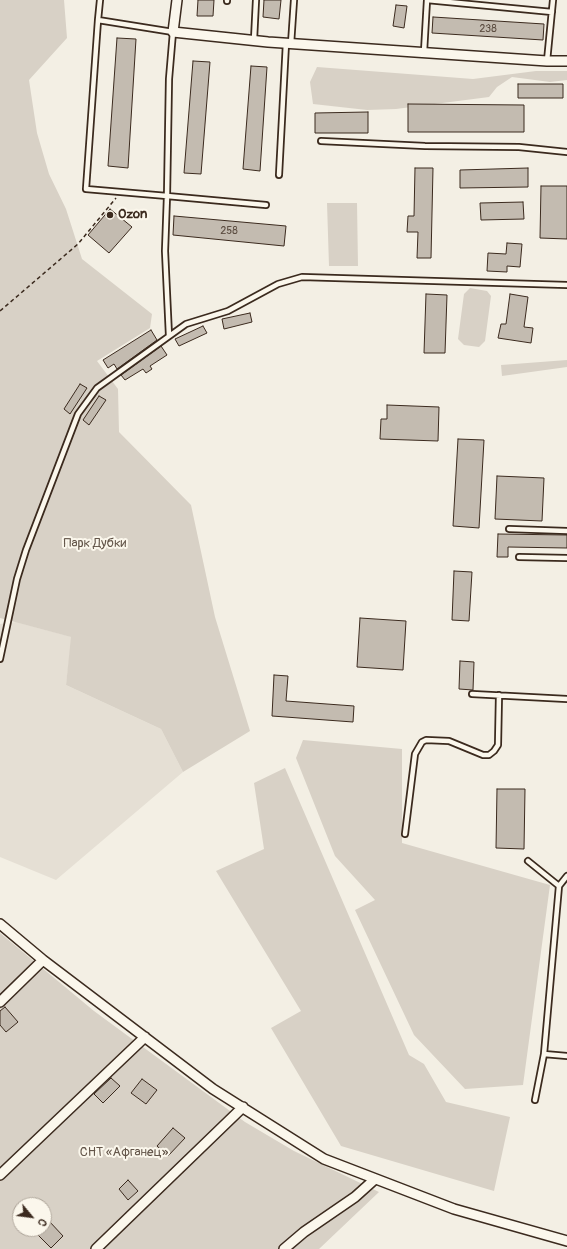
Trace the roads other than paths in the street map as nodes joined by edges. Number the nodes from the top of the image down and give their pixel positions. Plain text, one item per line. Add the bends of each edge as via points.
1 (100, 0) edge
2 (177, 0) edge
3 (256, 0) edge
4 (294, 0) edge
5 (427, 0) edge
6 (553, 0) edge
7 (552, 12) junction
8 (98, 20) junction
9 (173, 32) junction
10 (254, 40) junction
11 (288, 43) junction
12 (424, 52) junction
13 (567, 61) edge
14 (547, 62) junction
15 (321, 141) dead end
16 (567, 152) edge
17 (279, 174) dead end
18 (166, 196) junction
19 (266, 206) dead end
20 (567, 285) edge
21 (169, 336) junction
22 (509, 530) dead end
23 (567, 531) edge
24 (520, 557) dead end
25 (567, 558) edge
26 (0, 660) edge
27 (472, 694) dead end
28 (499, 695) junction
29 (567, 699) edge
30 (405, 834) dead end
31 (528, 862) dead end
32 (567, 876) edge
33 (559, 886) junction
34 (0, 924) edge
35 (43, 960) junction
36 (0, 1002) edge
37 (145, 1037) junction
38 (544, 1054) junction
39 (567, 1056) edge
40 (535, 1100) dead end
41 (243, 1107) junction
42 (0, 1175) edge
43 (375, 1179) junction
44 (567, 1241) edge
45 (96, 1249) edge
46 (284, 1249) edge

1 - 8 lane
2 - 9 street
3 - 10 lane
4 - 11 lane
5 - 7 lane
5 - 12 lane
6 - 7 lane
7 - 14 lane
8 - 9 lane
8 - 18 lane via 86,189
9 - 10 street
9 - 18 lane via 169,78
10 - 11 street
11 - 12 street
11 - 17 lane
12 - 14 street
13 - 14 street
15 - 16 lane via 519,147
18 - 19 lane
18 - 21 lane via 165,251
20 - 21 lane via 302,277 278,284 228,311 186,324
21 - 26 lane via 97,388 78,414 26,550 17,579
22 - 23 lane
24 - 25 lane
27 - 28 lane
28 - 29 lane
28 - 30 lane via 498,745 494,752 489,755 483,754 449,741 422,742 415,754
31 - 33 lane
32 - 33 lane
33 - 38 lane
34 - 35 street
35 - 36 street
35 - 37 street
37 - 41 street
37 - 42 street
38 - 39 lane
38 - 40 lane
41 - 43 street via 324,1159
41 - 45 street
43 - 44 street via 454,1209
43 - 46 street via 355,1197

